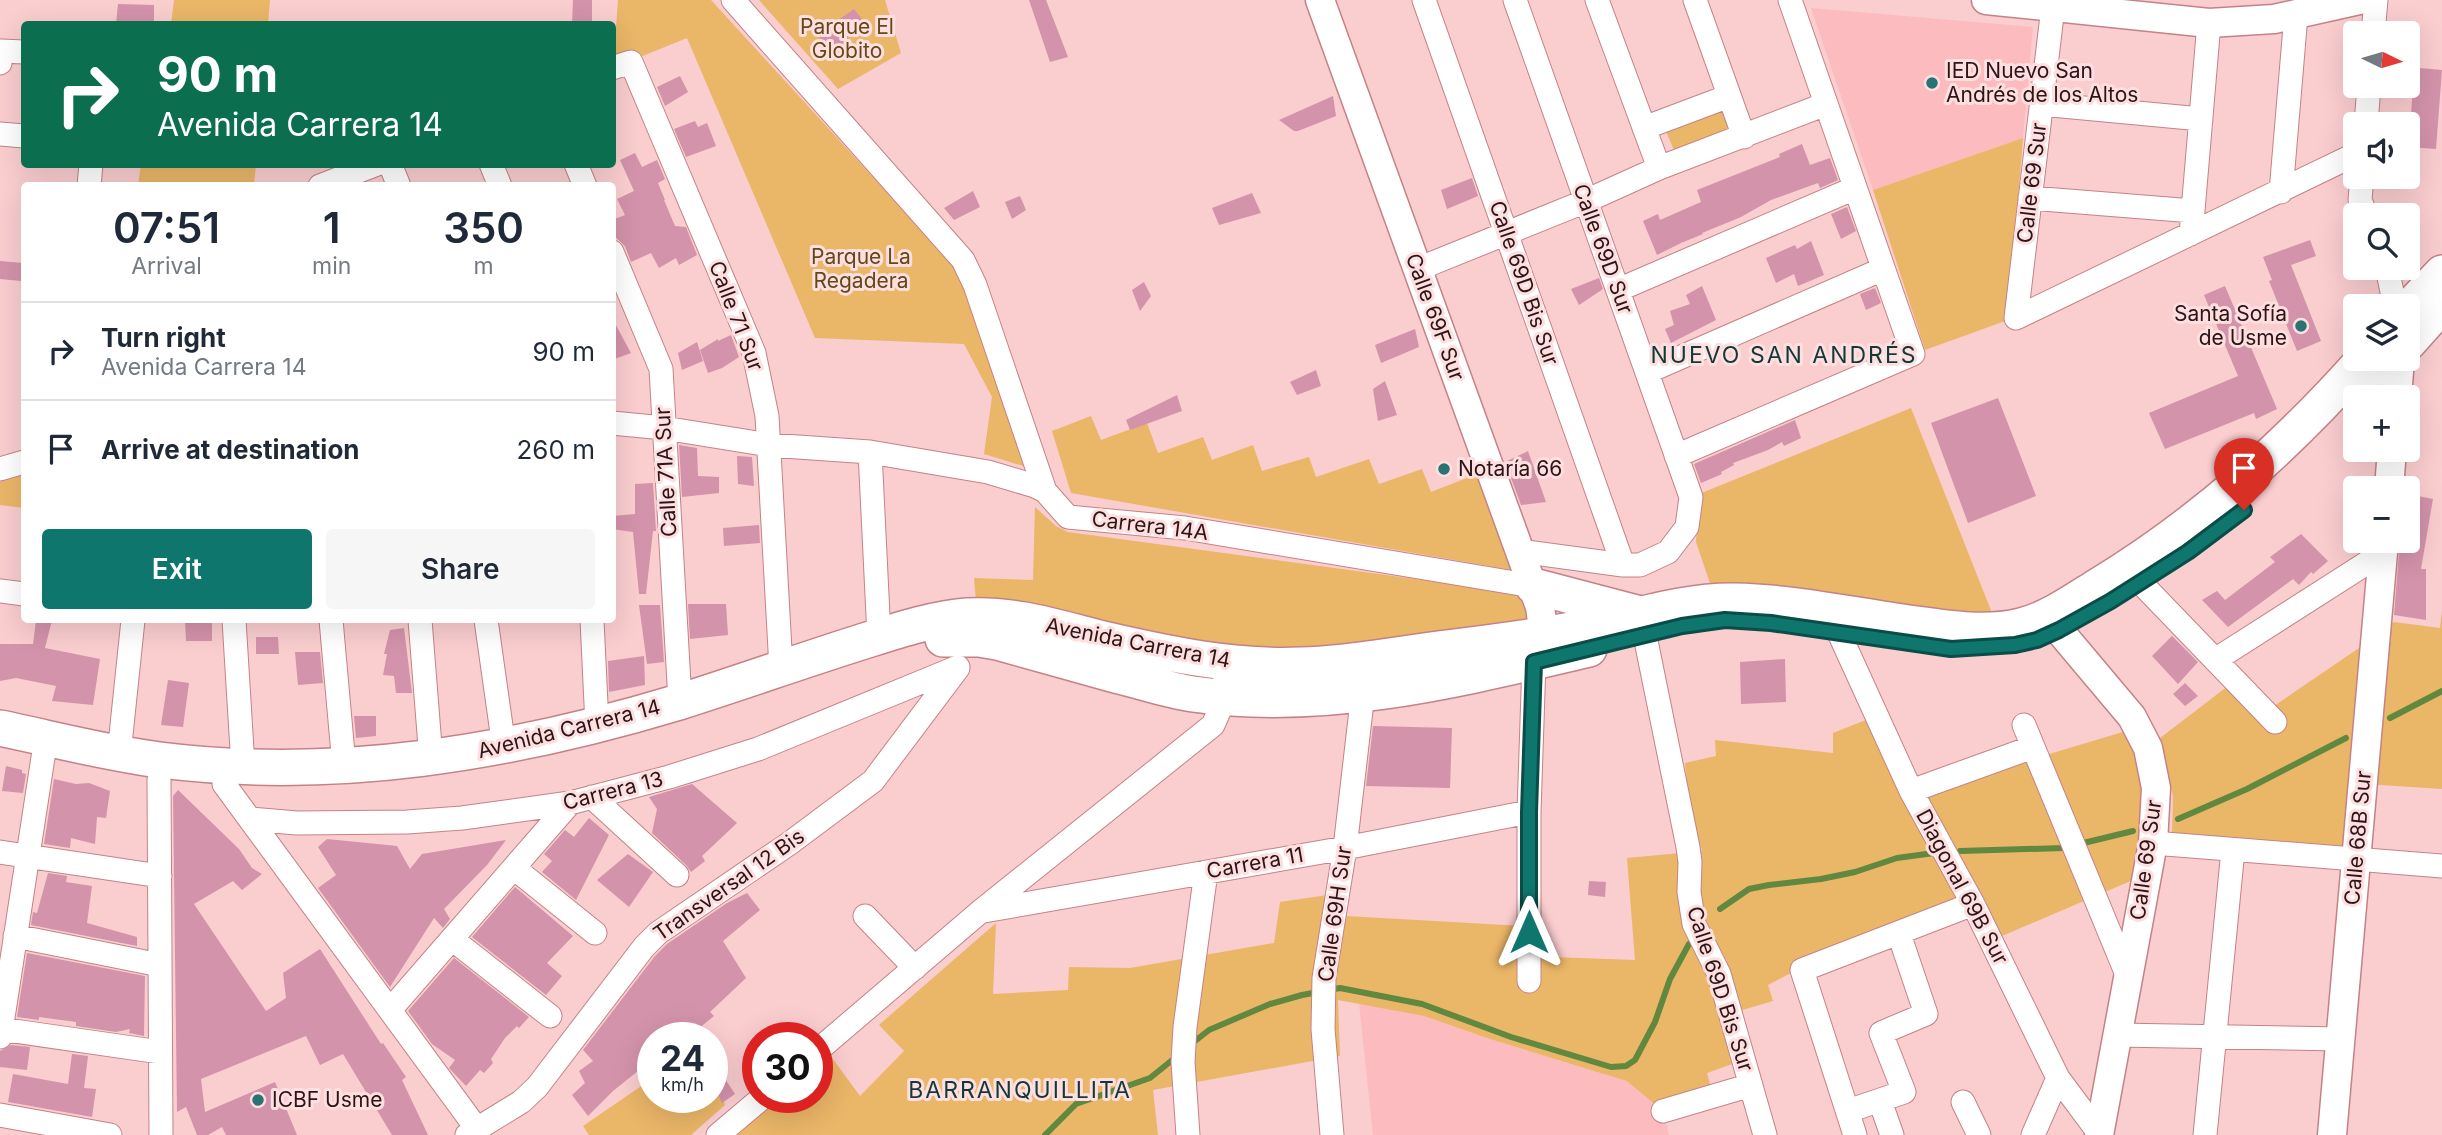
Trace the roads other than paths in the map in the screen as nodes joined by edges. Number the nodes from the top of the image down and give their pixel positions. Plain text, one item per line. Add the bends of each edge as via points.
1 (733, 0) edge
2 (1321, 0) edge
3 (1424, 0) edge
4 (1516, 0) edge
5 (1597, 0) edge
6 (1695, 0) edge
7 (1790, 0) edge
8 (1986, 0) edge
9 (2359, 0) edge
10 (2376, 0) edge
11 (2053, 8) junction
12 (2296, 15) junction
13 (2374, 21) edge
14 (2209, 23) junction
15 (1, 51) edge
16 (21, 52) edge
17 (0, 63) edge
18 (622, 65) edge
19 (1729, 96) junction
20 (1826, 104) junction
21 (2041, 104) junction
22 (2201, 119) junction
23 (1644, 128) junction
24 (0, 134) edge
25 (21, 135) edge
26 (1744, 137) junction
27 (2343, 161) edge
28 (367, 168) edge
29 (1659, 168) junction
30 (330, 182) edge
31 (1855, 188) junction
32 (2281, 192) junction
33 (2030, 198) junction
34 (1586, 201) junction
35 (2192, 223) junction
36 (1506, 233) junction
37 (616, 262) edge
38 (1418, 269) junction
39 (1883, 269) junction
40 (2442, 273) edge
41 (1618, 290) junction
42 (2420, 296) edge
43 (2442, 305) edge
44 (2420, 330) edge
45 (2353, 371) edge
46 (2384, 371) edge
47 (1647, 372) junction
48 (2371, 385) edge
49 (2343, 415) edge
50 (616, 423) edge
51 (664, 428) junction
52 (769, 445) junction
53 (870, 452) junction
54 (1676, 456) junction
55 (21, 463) edge
56 (0, 469) edge
57 (1045, 491) junction
58 (1520, 551) junction
59 (2374, 553) edge
60 (2383, 553) edge
61 (1623, 565) junction
62 (2141, 583) junction
63 (1533, 586) junction
64 (0, 591) edge
65 (21, 594) edge
66 (133, 623) edge
67 (234, 623) edge
68 (331, 623) edge
69 (420, 623) edge
70 (486, 623) edge
71 (592, 623) edge
72 (2053, 623) junction
73 (1644, 625) junction
74 (1839, 633) junction
75 (879, 636) junction
76 (979, 639) junction
77 (1536, 649) junction
78 (2215, 660) junction
79 (958, 667) junction
80 (781, 668) junction
81 (1224, 680) junction
82 (1363, 693) junction
83 (680, 701) junction
84 (2276, 722) dead end
85 (597, 725) junction
86 (2024, 725) dead end
87 (0, 727) edge
88 (504, 747) junction
89 (2033, 747) junction
90 (44, 748) junction
91 (0, 751) edge
92 (119, 754) junction
93 (431, 759) junction
94 (344, 765) junction
95 (234, 775) junction
96 (159, 780) junction
97 (1911, 791) junction
98 (581, 800) junction
99 (1529, 812) junction
100 (250, 819) junction
101 (2153, 843) junction
102 (1345, 848) junction
103 (2233, 850) junction
104 (0, 852) edge
105 (28, 856) junction
106 (2356, 860) junction
107 (2442, 866) edge
108 (514, 868) junction
109 (1206, 872) junction
110 (677, 875) dead end
111 (160, 876) junction
112 (1973, 904) junction
113 (981, 911) junction
114 (864, 916) dead end
115 (11, 929) edge
116 (595, 933) dead end
117 (1899, 933) junction
118 (452, 939) junction
119 (160, 965) junction
120 (915, 968) junction
121 (2128, 977) junction
122 (1529, 981) dead end
123 (390, 1010) junction
124 (550, 1017) dead end
125 (0, 1032) edge
126 (2117, 1035) junction
127 (833, 1037) edge
128 (2216, 1037) junction
129 (2341, 1039) junction
130 (160, 1052) junction
131 (2058, 1078) junction
132 (1751, 1085) junction
133 (1880, 1101) junction
134 (1963, 1102) dead end
135 (1663, 1111) dead end
136 (1848, 1111) junction
137 (744, 1113) edge
138 (0, 1115) edge
139 (472, 1132) edge
140 (2099, 1134) edge
141 (110, 1135) edge
142 (161, 1135) edge
143 (718, 1135) edge
144 (1188, 1135) edge
145 (1332, 1135) edge
146 (1765, 1135) edge
147 (1855, 1135) edge
148 (1892, 1135) edge
149 (1979, 1135) edge
150 (2034, 1135) edge
151 (2205, 1135) edge
152 (2332, 1135) edge

1 - 57 street via 954,248 969,271
2 - 38 street, Calle 69F Sur
3 - 36 street, Calle 69D Bis Sur
4 - 34 street, Calle 69D Sur
5 - 23 street
6 - 19 street
7 - 20 street
8 - 11 street
9 - 12 street
10 - 13 street
11 - 14 street
11 - 21 street, Calle 69 Sur
12 - 14 street
12 - 32 street
14 - 22 street
15 - 16 street
15 - 17 street
18 - 52 street, Calle 71 Sur via 754,354
19 - 23 street
19 - 26 street
20 - 26 street
20 - 31 street
21 - 22 street
21 - 33 street, Calle 69 Sur
22 - 35 street
23 - 29 street
24 - 25 street
26 - 29 street
27 - 32 street
28 - 30 street
29 - 34 street
31 - 39 street
31 - 41 street
32 - 35 street
33 - 35 street
33 - 35 street, Calle 69 Sur via 2016,318
34 - 36 street
34 - 41 street, Calle 69D Sur
36 - 38 street
36 - 61 street, Calle 69D Bis Sur
37 - 51 street, Calle 71A Sur via 661,369
38 - 58 street, Calle 69F Sur
39 - 47 street
39 - 54 street via 1913,354
40 - 42 main road
41 - 47 street, Calle 69D Sur
43 - 44 main road
45 - 72 main road, Avenida Carrera 14 via 2278,450 2210,509
46 - 48 main road
47 - 54 street, Calle 69D Sur
49 - 62 main road, Avenida Carrera 14 via 2244,510
50 - 51 street, Carrera 14A
51 - 52 street, Carrera 14A
51 - 83 street, Calle 71A Sur
52 - 53 street, Carrera 14A
52 - 80 street, Calle 71 Sur
53 - 57 street, Carrera 14A via 988,472
53 - 75 street
54 - 61 street, Calle 69D Sur via 1691,497 1687,527 1668,552 1640,565
55 - 56 street
57 - 63 street, Carrera 14A via 1068,517 1185,528
58 - 61 street
58 - 63 street, Calle 69F Sur
59 - 78 street
60 - 106 street, Calle 68B Sur
62 - 72 main road, Avenida Carrera 14
62 - 78 street
63 - 73 main road
63 - 77 street, Calle 69F Sur via 1542,617
64 - 65 street
66 - 92 street
67 - 95 street
68 - 94 street
69 - 93 street
70 - 88 street
71 - 85 street
72 - 73 main road, Avenida Carrera 14 via 1978,631 1737,601 1697,604
72 - 74 main road, Avenida Carrera 14 via 2037,640 1975,649
72 - 101 street, Calle 69 Sur via 2132,717 2148,748 2156,788
73 - 74 main road, Avenida Carrera 14 via 1725,620
73 - 77 main road, Avenida Carrera 14
73 - 132 street, Calle 69D Bis Sur via 1688,847 1694,924 1718,974
74 - 97 street, Diagonal 69B Sur
75 - 80 main road, Avenida Carrera 14
75 - 81 main road, Avenida Carrera 14 via 940,620 993,616 1116,642
76 - 79 street, Transversal 12 Bis
76 - 81 main road, Avenida Carrera 14 via 1163,687
76 - 95 main road, Avenida Carrera 14 via 917,644 647,734 542,762 401,782 294,786
77 - 81 main road, Avenida Carrera 14 via 1288,666
77 - 82 main road, Avenida Carrera 14 via 1469,677
77 - 99 street
78 - 84 street
79 - 98 street, Carrera 13 via 758,749
79 - 139 street, Transversal 12 Bis via 873,780 658,933 631,961 537,1087
80 - 83 main road, Avenida Carrera 14
81 - 82 main road, Avenida Carrera 14 via 1285,699
81 - 113 street via 1213,725
82 - 102 street, Calle 69H Sur
83 - 85 main road, Avenida Carrera 14
85 - 88 main road, Avenida Carrera 14
86 - 89 street
87 - 90 main road, Avenida Carrera 14
88 - 93 main road, Avenida Carrera 14
89 - 97 street
89 - 121 street
90 - 91 main road, Avenida Carrera 14
90 - 92 main road, Avenida Carrera 14
90 - 96 main road, Avenida Carrera 14
90 - 105 street
92 - 95 main road, Avenida Carrera 14 via 189,763
93 - 94 main road, Avenida Carrera 14
94 - 95 main road, Avenida Carrera 14
95 - 96 main road, Avenida Carrera 14
95 - 100 street
96 - 111 street
97 - 112 street, Diagonal 69B Sur
98 - 100 street, Carrera 13 via 407,822
98 - 108 street
98 - 110 street
99 - 102 street, Carrera 11
99 - 122 street
100 - 123 street
101 - 103 street
101 - 121 street, Calle 69 Sur
102 - 109 street, Carrera 11
102 - 145 street, Calle 69H Sur via 1324,978 1323,1029
103 - 106 street
103 - 128 street
104 - 105 street
105 - 111 street
105 - 115 street
106 - 107 street
106 - 129 street, Calle 68B Sur
108 - 116 street
108 - 118 street
109 - 113 street, Carrera 11
109 - 144 street via 1184,1037
111 - 119 street
112 - 117 street
112 - 131 street, Diagonal 69B Sur
113 - 120 street
114 - 120 street
115 - 119 street
115 - 125 street
117 - 133 street via 1926,1014 1881,1033 1904,1092
117 - 136 street via 1801,970
118 - 123 street
118 - 124 street
119 - 130 street
120 - 127 street
121 - 126 street, Calle 69 Sur
123 - 139 street
125 - 130 street
126 - 128 street
126 - 140 street, Calle 69 Sur
128 - 129 street
128 - 151 street
129 - 152 street, Calle 68B Sur
130 - 142 street
131 - 140 street, Diagonal 69B Sur
131 - 150 street
132 - 135 street
132 - 146 street, Calle 69D Bis Sur
133 - 136 street
133 - 148 street
134 - 149 street
136 - 147 street
137 - 143 street
138 - 141 street

